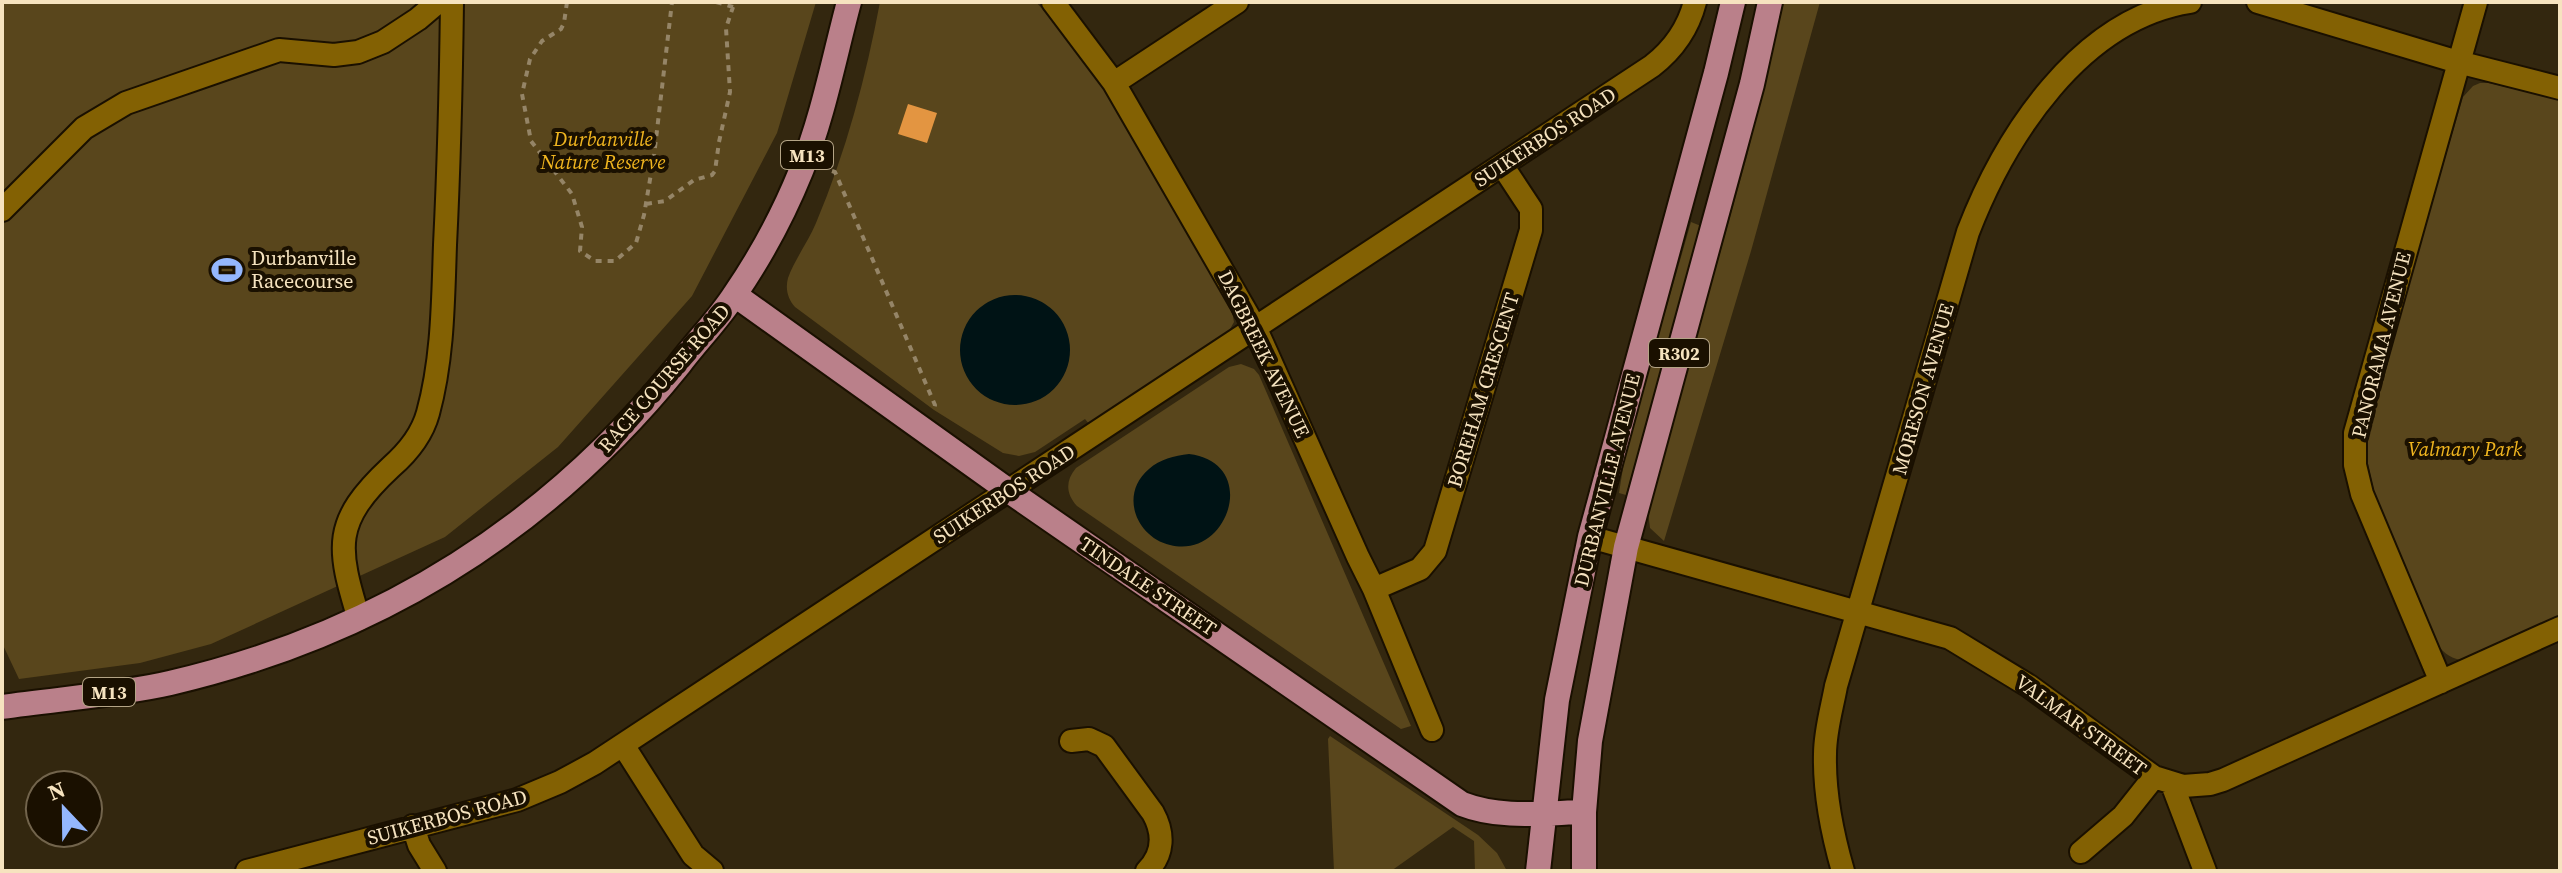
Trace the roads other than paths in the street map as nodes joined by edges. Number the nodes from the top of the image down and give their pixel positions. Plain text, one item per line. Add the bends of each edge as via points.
1 (438, 2) edge
2 (452, 2) edge
3 (849, 2) edge
4 (1053, 2) edge
5 (1237, 2) edge
6 (1695, 2) edge
7 (1733, 2) edge
8 (1770, 2) edge
9 (2190, 2) edge
10 (2258, 2) edge
11 (2476, 2) edge
12 (2458, 62) junction
13 (1114, 83) junction
14 (2560, 88) edge
15 (1502, 165) junction
16 (2, 210) edge
17 (735, 295) junction
18 (1256, 329) junction
19 (1009, 491) junction
20 (1590, 537) junction
21 (1626, 547) junction
22 (1374, 589) junction
23 (1858, 611) junction
24 (359, 619) junction
25 (2560, 628) edge
26 (2441, 682) junction
27 (2, 707) edge
28 (1432, 730) dead end
29 (1071, 741) dead end
30 (623, 745) junction
31 (2163, 780) junction
32 (1584, 812) junction
33 (1545, 813) junction
34 (413, 826) junction
35 (2081, 852) dead end
36 (247, 871) edge
37 (435, 871) edge
38 (712, 871) edge
39 (1147, 871) edge
40 (1538, 871) edge
41 (1584, 871) edge
42 (1843, 871) edge
43 (2205, 871) edge

1 - 16 street via 383,42 358,52 279,50 126,103 84,128
2 - 24 street via 441,346 428,416 409,450 350,514 344,570
3 - 17 main road, RACE COURSE ROAD / M13 via 801,172
4 - 13 street, DAGBREEK AVENUE
5 - 13 street
6 - 15 street, SUIKERBOS ROAD via 1681,36 1663,58
7 - 20 main road, DURBANVILLE AVENUE / R302
8 - 21 main road, DURBANVILLE AVENUE / R302
9 - 23 street, MORESON AVENUE via 2141,17 2103,40 2045,95 1996,166 1968,232
10 - 12 street
11 - 12 street, PANORAMA AVENUE
12 - 14 street
12 - 26 street, PANORAMA AVENUE via 2358,418 2354,449 2362,494
13 - 18 street, DAGBREEK AVENUE
15 - 18 street, SUIKERBOS ROAD
15 - 22 street, BOREHAM CRESCENT via 1533,216 1531,230 1435,551 1420,569
17 - 19 main road, TINDALE STREET
17 - 24 main road, RACE COURSE ROAD / M13 via 643,409 593,461 474,554
18 - 19 street, SUIKERBOS ROAD
18 - 22 street, DAGBREEK AVENUE
19 - 30 street, SUIKERBOS ROAD
19 - 33 main road, TINDALE STREET via 1462,804 1488,812
20 - 21 street, VALMAR STREET
20 - 33 main road, DURBANVILLE AVENUE / R302 via 1557,700
21 - 23 street, VALMAR STREET
21 - 32 main road, DURBANVILLE AVENUE / R302 via 1595,707
22 - 28 street, DAGBREEK AVENUE
23 - 31 street, VALMAR STREET via 1950,638
23 - 42 street, MORESON AVENUE via 1836,686 1825,751 1826,792
24 - 27 main road, RACE COURSE ROAD / M13 via 263,656 166,684
25 - 26 street
26 - 31 street via 2223,780 2197,786
29 - 39 street via 1089,739 1104,746 1153,813 1161,841
30 - 34 street, SUIKERBOS ROAD via 536,793
30 - 38 street via 693,855
31 - 35 street
31 - 43 street
32 - 33 main road, TINDALE STREET
32 - 41 main road, DURBANVILLE AVENUE / R302
33 - 40 main road, DURBANVILLE AVENUE / R302
34 - 36 street, SUIKERBOS ROAD
34 - 37 street

